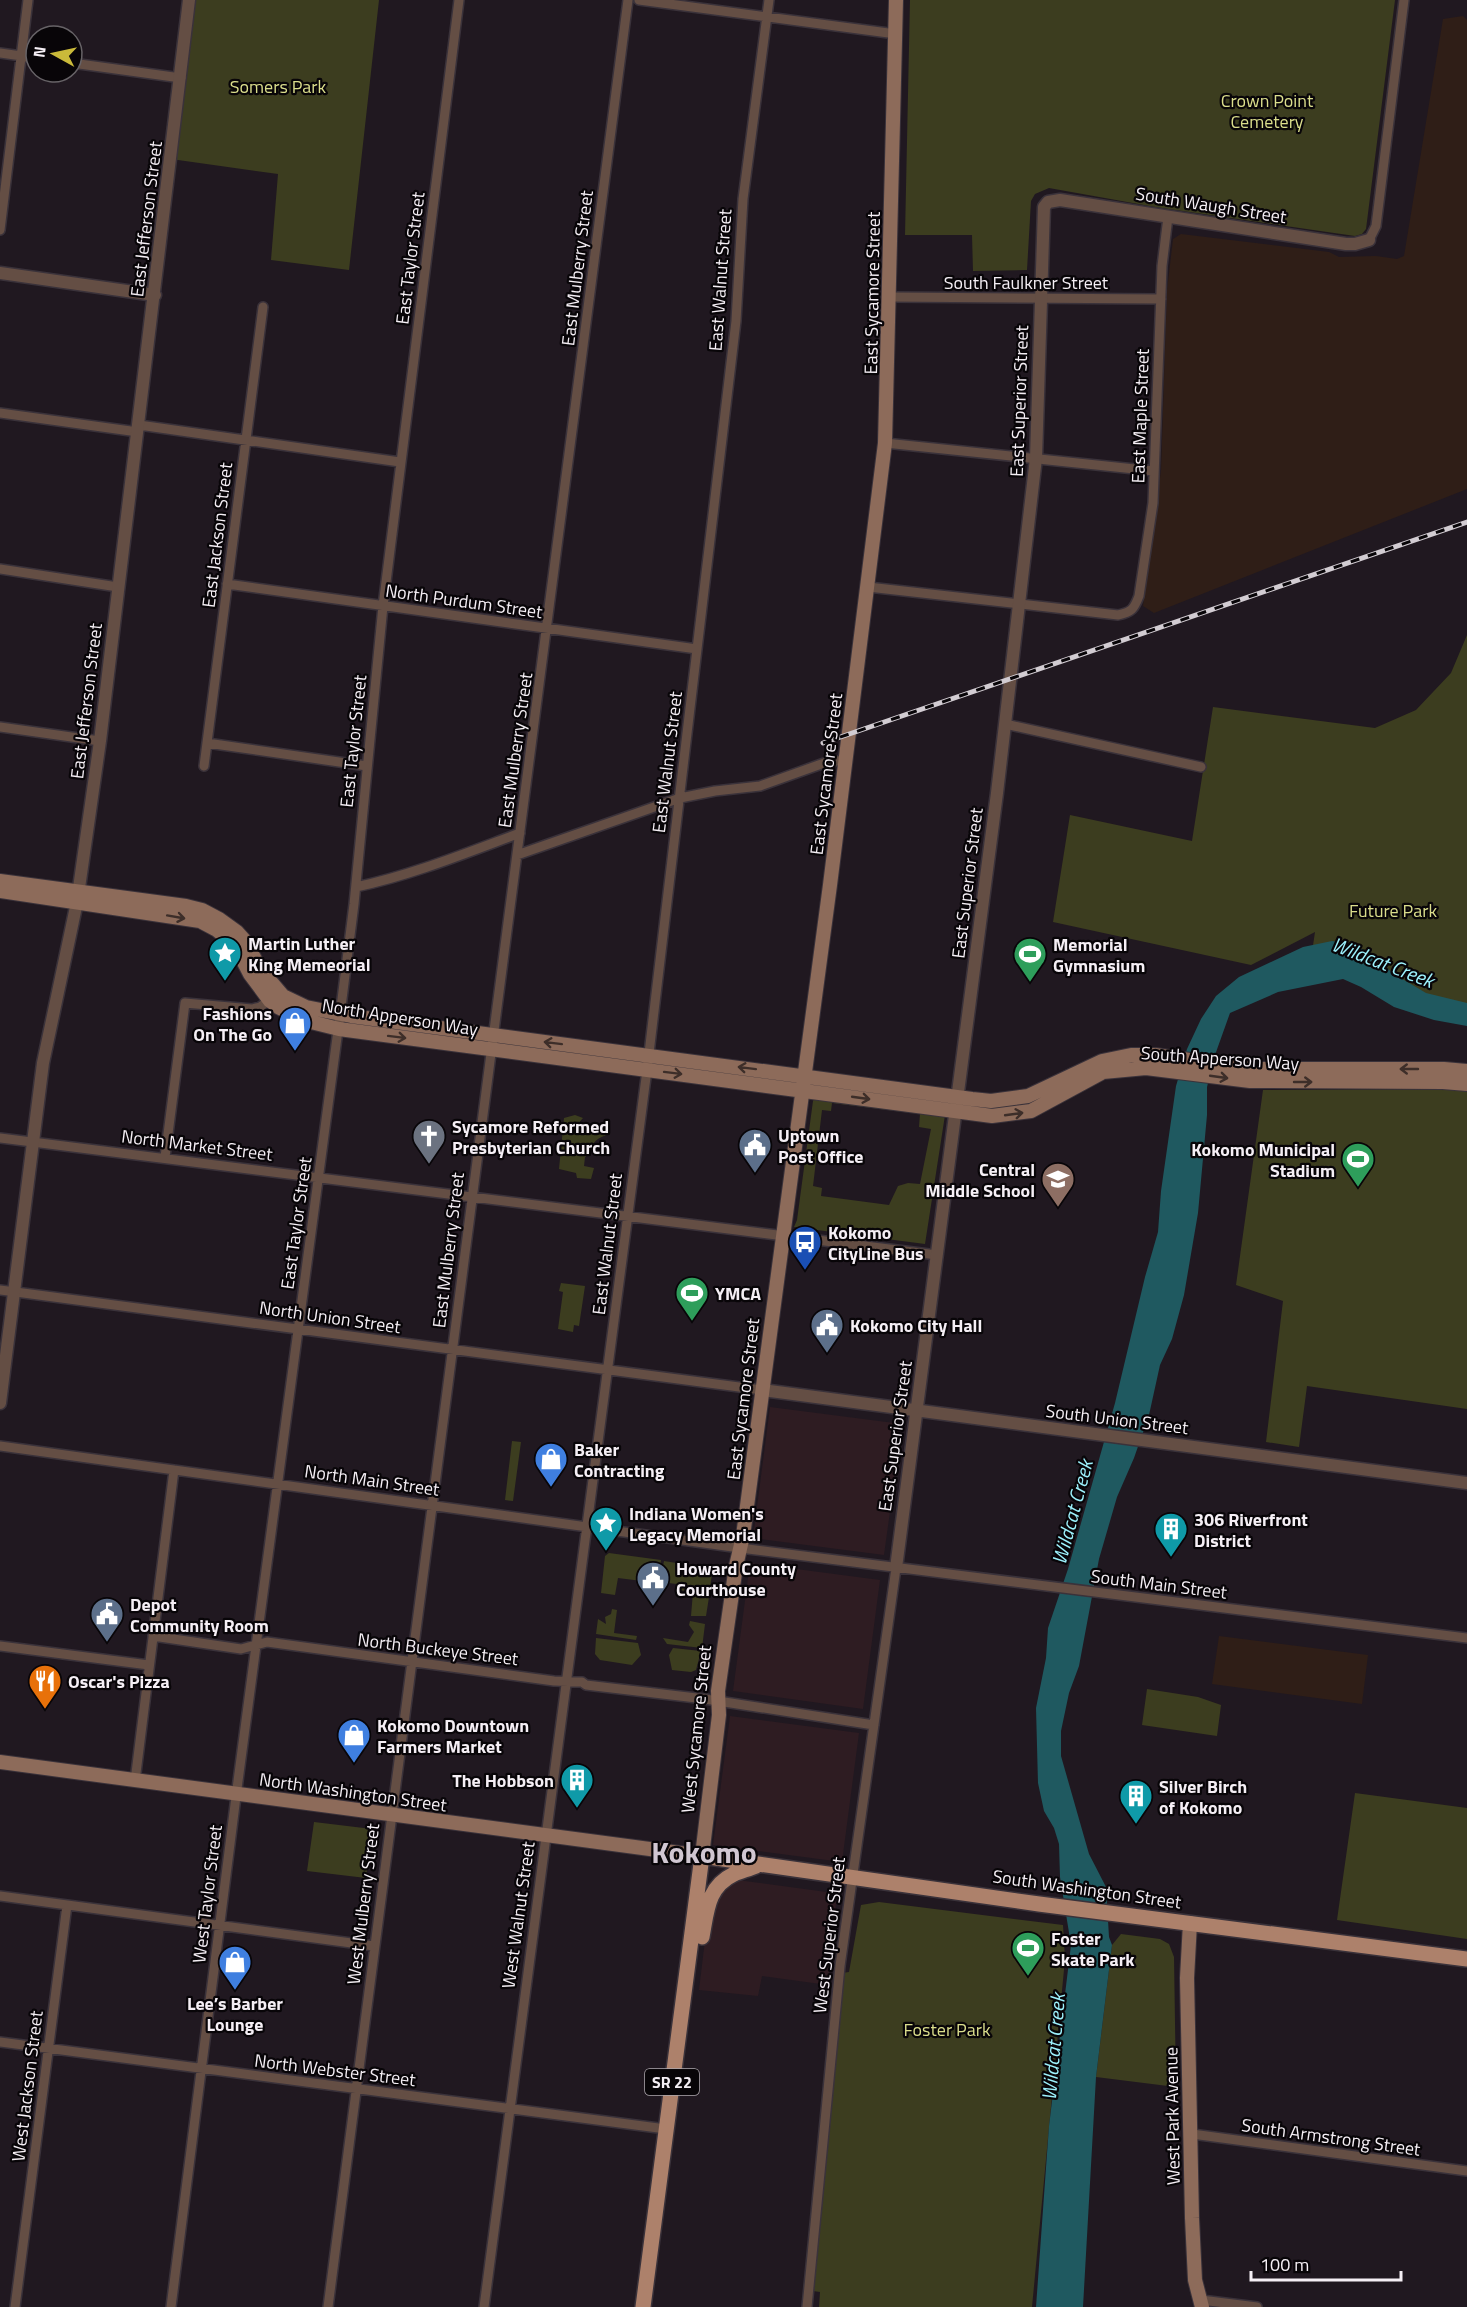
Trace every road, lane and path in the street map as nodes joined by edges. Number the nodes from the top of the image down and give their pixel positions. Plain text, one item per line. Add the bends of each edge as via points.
1 (28, 0) edge
2 (189, 0) edge
3 (459, 0) edge
4 (628, 0) edge
5 (639, 0) edge
6 (769, 0) edge
7 (896, 0) edge
8 (1404, 0) edge
9 (767, 17) junction
10 (896, 34) junction
11 (0, 53) edge
12 (21, 56) junction
13 (24, 56) edge
14 (84, 65) edge
15 (181, 78) junction
16 (1048, 202) joint
17 (1168, 217) junction
18 (0, 230) edge
19 (1369, 240) joint
20 (0, 273) edge
21 (155, 295) junction
22 (890, 297) junction
23 (1041, 298) junction
24 (1161, 298) junction
25 (263, 307) dead end
26 (0, 413) edge
27 (138, 428) junction
28 (245, 440) junction
29 (885, 443) junction
30 (1036, 458) junction
31 (400, 462) junction
32 (1154, 471) junction
33 (0, 570) edge
34 (227, 584) junction
35 (118, 587) junction
36 (868, 588) junction
37 (1020, 604) junction
38 (383, 606) junction
39 (548, 629) junction
40 (697, 649) junction
41 (1005, 724) junction
42 (0, 727) edge
43 (100, 741) junction
44 (207, 743) junction
45 (846, 760) junction
46 (204, 766) dead end
47 (368, 766) junction
48 (1202, 767) dead end
49 (680, 798) junction
50 (520, 833) junction
51 (517, 855) junction
52 (0, 881) edge
53 (356, 887) junction
54 (0, 891) edge
55 (78, 897) junction
56 (275, 996) junction
57 (339, 1022) junction
58 (492, 1042) junction
59 (647, 1062) junction
60 (1467, 1071) edge
61 (1246, 1074) junction
62 (804, 1083) junction
63 (1467, 1084) edge
64 (957, 1104) junction
65 (0, 1138) edge
66 (33, 1142) junction
67 (165, 1157) junction
68 (319, 1176) junction
69 (471, 1195) junction
70 (627, 1216) junction
71 (784, 1235) junction
72 (937, 1255) junction
73 (0, 1290) edge
74 (14, 1292) junction
75 (298, 1329) junction
76 (451, 1350) junction
77 (607, 1370) junction
78 (762, 1390) junction
79 (0, 1404) edge
80 (916, 1411) junction
81 (0, 1446) edge
82 (174, 1470) junction
83 (1467, 1483) edge
84 (277, 1485) junction
85 (432, 1505) junction
86 (588, 1527) junction
87 (740, 1548) junction
88 (896, 1568) junction
89 (153, 1636) junction
90 (1467, 1638) edge
91 (256, 1644) junction
92 (0, 1646) edge
93 (411, 1662) junction
94 (149, 1665) junction
95 (566, 1682) junction
96 (719, 1702) junction
97 (874, 1725) junction
98 (0, 1762) edge
99 (135, 1781) junction
100 (236, 1794) junction
101 (391, 1815) junction
102 (545, 1836) junction
103 (702, 1856) junction
104 (760, 1864) junction
105 (852, 1878) junction
106 (0, 1896) edge
107 (67, 1905) junction
108 (1190, 1923) junction
109 (220, 1925) junction
110 (374, 1946) junction
111 (1467, 1959) edge
112 (685, 1992) junction
113 (0, 2042) edge
114 (49, 2048) junction
115 (201, 2069) junction
116 (356, 2089) junction
117 (510, 2108) junction
118 (666, 2128) junction
119 (1192, 2134) junction
120 (1467, 2171) edge
121 (1202, 2304) edge
122 (15, 2307) edge
123 (171, 2307) edge
124 (328, 2307) edge
125 (484, 2307) edge
126 (644, 2307) edge
127 (807, 2307) edge
128 (1257, 2307) edge

1 - 12 street
2 - 15 street, East Jefferson Street
3 - 31 street, East Taylor Street
4 - 39 street, East Mulberry Street
5 - 9 street
6 - 9 street, East Walnut Street
7 - 10 main road, East Sycamore Street
8 - 19 street via 1376,226
9 - 10 street
9 - 40 street, East Walnut Street via 742,199 736,321
10 - 22 main road, East Sycamore Street
11 - 12 street
12 - 13 street
12 - 18 street
14 - 15 street
15 - 21 street, East Jefferson Street
16 - 17 street, South Waugh Street via 1060,200
16 - 23 street, East Superior Street via 1042,225
17 - 19 street, South Waugh Street via 1346,244
17 - 24 street, East Maple Street
20 - 21 street
21 - 27 street, East Jefferson Street
22 - 23 street, South Faulkner Street
22 - 29 main road, East Sycamore Street
23 - 24 street, South Faulkner Street
23 - 30 street, East Superior Street
24 - 32 street, East Maple Street
25 - 28 street, East Jackson Street
26 - 27 street
27 - 28 street
27 - 35 street, East Jefferson Street
28 - 31 street
28 - 34 street, East Jackson Street
29 - 30 street
29 - 36 main road, East Sycamore Street
30 - 32 street
30 - 37 street, East Superior Street
31 - 38 street, East Taylor Street
32 - 37 street, East Maple Street via 1153,503 1134,609 1118,615
33 - 35 street
34 - 38 street, North Purdum Street
34 - 44 street, East Jackson Street
35 - 43 street, East Jefferson Street
36 - 37 street
36 - 45 main road, East Sycamore Street
37 - 41 street, East Superior Street
38 - 39 street, North Purdum Street
38 - 47 street, East Taylor Street
39 - 40 street, North Purdum Street
39 - 50 street, East Mulberry Street
40 - 49 street, East Walnut Street
41 - 48 street
41 - 64 street, East Superior Street
42 - 43 street
43 - 55 street, East Jefferson Street
44 - 46 street, East Jackson Street
44 - 47 street
45 - 49 street via 827,762 760,786
45 - 62 main road, East Sycamore Street
47 - 53 street, East Taylor Street
49 - 51 street
49 - 59 street, East Walnut Street
50 - 51 street, East Mulberry Street
50 - 53 street via 439,863
51 - 58 street, East Mulberry Street
52 - 55 main road, North Apperson Way
53 - 57 street, East Taylor Street
54 - 55 main road, North Apperson Way
55 - 56 main road, North Apperson Way via 202,910 246,942
55 - 66 street, East Jefferson Street via 43,1063
56 - 57 main road, North Apperson Way via 303,1020
56 - 67 street via 252,1009 185,1003
57 - 58 main road, North Apperson Way
57 - 68 street, East Taylor Street
58 - 59 main road, North Apperson Way
58 - 69 street, East Mulberry Street
59 - 62 main road, North Apperson Way
59 - 70 street, East Walnut Street
60 -> 61 main road, South Apperson Way
61 -> 63 main road, South Apperson Way
61 - 64 main road, South Apperson Way via 1154,1061 1103,1072 1031,1111 992,1116
62 - 64 main road, South Apperson Way
62 - 71 main road, East Sycamore Street
64 - 72 street, East Superior Street
65 - 66 street, North Market Street
66 - 67 street, North Market Street
66 - 74 street, East Jefferson Street
67 - 68 street, North Market Street
68 - 69 street, North Market Street
68 - 75 street, East Taylor Street
69 - 70 street, North Market Street
69 - 76 street, East Mulberry Street
70 - 71 street, North Market Street
70 - 77 street, East Walnut Street
71 - 72 street, North Market Street
71 - 78 main road, East Sycamore Street
72 - 80 street, East Superior Street
73 - 74 street, North Union Street
74 - 75 street, North Union Street
74 - 79 street, East Jefferson Street
75 - 76 street, North Union Street
75 - 84 street, East Taylor Street
76 - 77 street, North Union Street
76 - 85 street, East Mulberry Street
77 - 78 street, North Union Street
77 - 86 street, East Walnut Street
78 - 80 street, South Union Street
78 - 87 main road, East Sycamore Street
80 - 83 street, South Union Street
80 - 88 street, East Superior Street
81 - 82 street, North Main Street
82 - 84 street, North Main Street
82 - 89 street
84 - 85 street, North Main Street
84 - 91 street, West Taylor Street
85 - 86 street, North Main Street
85 - 93 street, West Mulberry Street
86 - 87 street, North Main Street
86 - 95 street, West Walnut Street
87 - 88 street, South Main Street
87 - 96 main road, West Sycamore Street
88 - 90 street, South Main Street
88 - 97 street, West Superior Street
89 - 91 street, North Buckeye Street via 241,1648
89 - 94 street
91 - 93 street, North Buckeye Street via 267,1642
91 - 100 street, West Taylor Street
92 - 94 street
93 - 95 street, North Buckeye Street
93 - 101 street, West Mulberry Street
94 - 99 street
95 - 96 street, North Buckeye Street
95 - 102 street, West Walnut Street
96 - 97 street, North Buckeye Street
96 - 103 main road, West Sycamore Street
97 - 105 street, West Superior Street
98 - 99 main road, North Washington Street
99 - 100 main road, North Washington Street
100 - 101 main road, North Washington Street
100 - 109 street, West Taylor Street
101 - 102 main road, North Washington Street
101 - 110 street, West Mulberry Street
102 - 103 main road, North Washington Street
102 - 117 street, West Walnut Street
103 - 104 main road, South Washington Street
103 - 112 main road, West Sycamore Street / SR 22
104 - 105 main road, South Washington Street
104 - 112 main road via 731,1876 713,1892
105 - 108 main road, South Washington Street
105 - 127 street, West Superior Street
106 - 107 street
107 - 109 street
107 - 114 street, West Jackson Street
108 - 111 main road, South Washington Street
108 - 119 main road, West Park Avenue via 1187,1977
109 - 110 street
109 - 115 street, West Taylor Street
110 - 116 street, West Mulberry Street
112 - 118 main road, West Sycamore Street / SR 22
113 - 114 street, North Webster Street
114 - 115 street, North Webster Street
114 - 122 street, West Jackson Street
115 - 116 street, North Webster Street
115 - 123 street, West Taylor Street
116 - 117 street, North Webster Street
116 - 124 street, West Mulberry Street
117 - 118 street, North Webster Street
117 - 125 street, West Walnut Street
118 - 126 main road, West Sycamore Street / SR 22
119 - 120 street, South Armstrong Street
119 - 121 main road, West Park Avenue via 1195,2280
121 - 128 street

